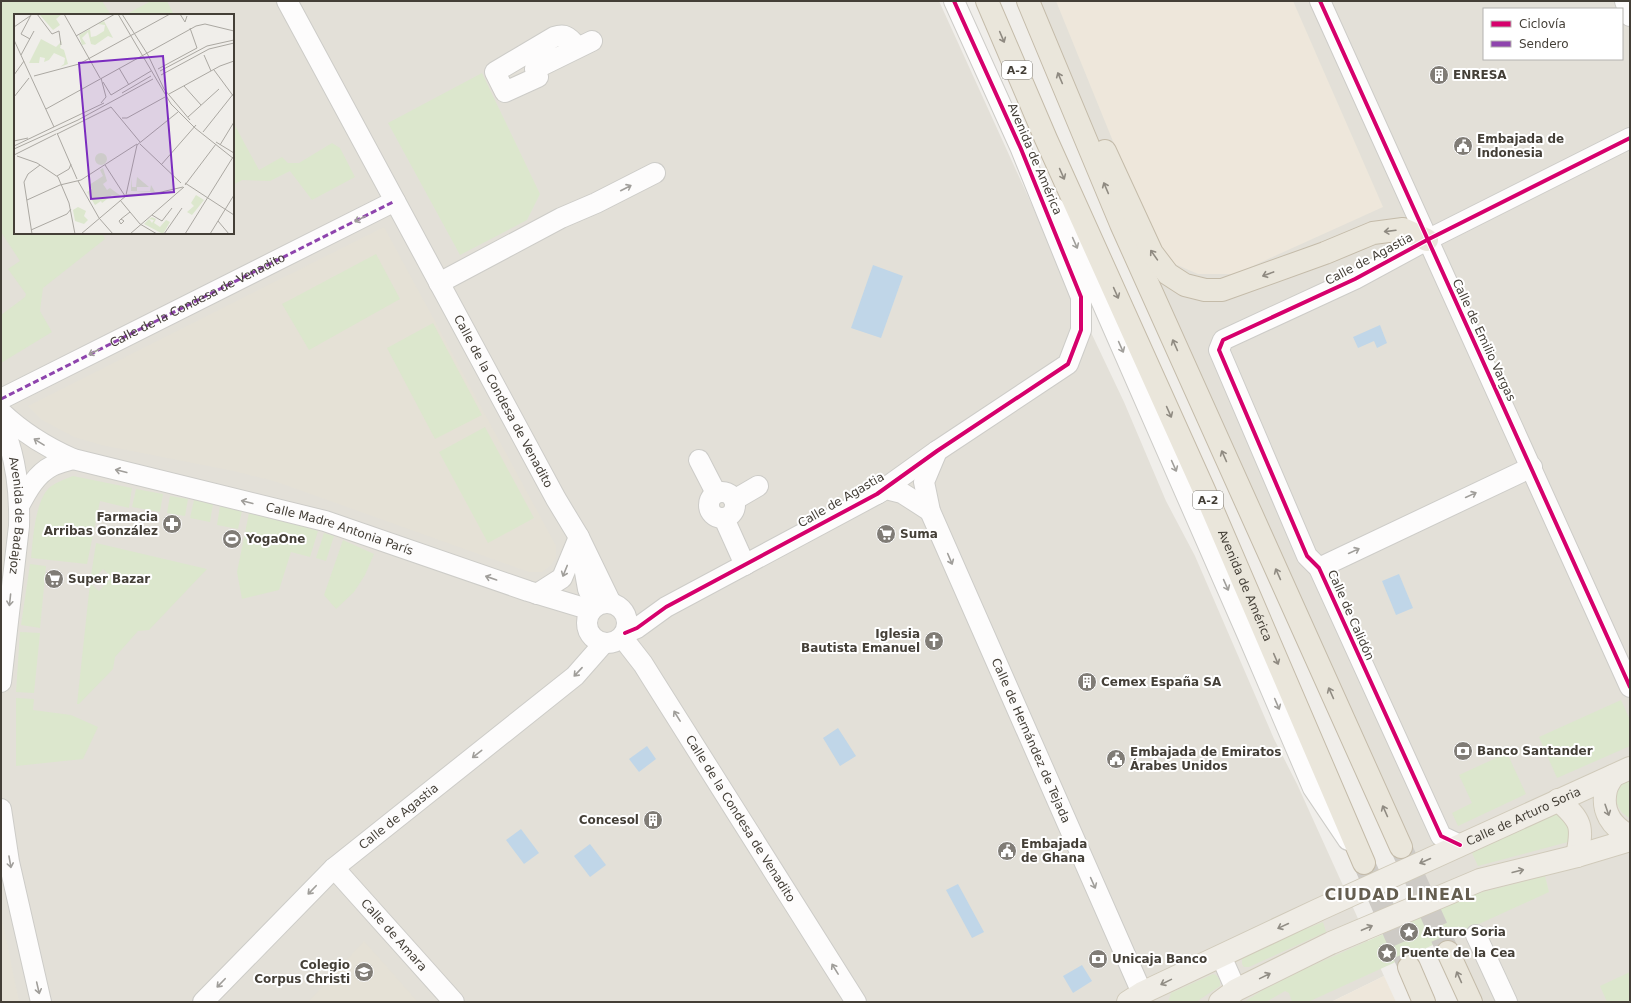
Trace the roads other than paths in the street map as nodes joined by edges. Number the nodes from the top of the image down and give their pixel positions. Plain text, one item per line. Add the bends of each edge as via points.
1 (287, 1) edge
2 (954, 1) edge
3 (987, 1) edge
4 (1028, 1) edge
5 (1320, 1) edge
6 (1624, 1) edge
7 (1630, 16) edge
8 (505, 92) joint
9 (1075, 114) junction
10 (1630, 138) edge
11 (1021, 149) junction
12 (655, 173) dead end
13 (395, 202) junction
14 (1427, 240) junction
15 (439, 283) junction
16 (1081, 330) joint
17 (1223, 340) joint
18 (1, 399) edge
19 (2, 425) edge
20 (937, 451) junction
21 (79, 460) junction
22 (699, 460) dead end
23 (1532, 467) junction
24 (758, 486) dead end
25 (877, 494) junction
26 (725, 496) junction
27 (20, 506) junction
28 (930, 510) junction
29 (579, 537) junction
30 (745, 565) junction
31 (1319, 568) junction
32 (537, 594) junction
33 (604, 607) junction
34 (666, 607) junction
35 (617, 638) junction
36 (1, 682) edge
37 (1630, 687) edge
38 (1621, 772) edge
39 (1558, 800) junction
40 (1, 809) edge
41 (1630, 836) edge
42 (1630, 840) edge
43 (1460, 845) junction
44 (1401, 847) tunnel mouth
45 (1577, 856) junction
46 (1364, 863) joint
47 (334, 868) junction
48 (1476, 935) dead end
49 (1448, 952) tunnel mouth
50 (1221, 956) junction
51 (1409, 967) tunnel mouth
52 (1228, 996) edge
53 (1139, 999) edge
54 (41, 1002) edge
55 (203, 1002) edge
56 (454, 1002) edge
57 (856, 1002) edge
58 (1424, 1002) edge
59 (1471, 1002) edge
60 (1507, 1002) edge

1 - 13 street, Calle de la Condesa de Venadito
2 - 11 street, Avenida de América
3 -> 46 highway, Avenida de América / A-2 via 1046,139 1204,490
9 -> 4 highway, A-2
5 - 14 street, Calle de Emilio Vargas
6 - 7 street
8 - 8 street via 538,77 534,69 582,42 567,36 554,37 495,72
14 -> 9 highway via 1403,229 1373,233 1222,290 1205,290 1185,285 1168,274 1152,253 1108,154
44 -> 9 highway, A-2 via 1121,224
10 - 14 street, Calle de Agastia
11 - 16 street, Avenida de América via 1081,297
11 -> 46 street via 1074,240 1313,788
15 -> 12 street via 561,218
13 - 15 street, Calle de la Condesa de Venadito
13 -> 18 street, Calle de la Condesa de Venadito
14 - 17 street, Calle de Agastia via 1355,279
14 - 23 street, Calle de Emilio Vargas
15 - 29 street, Calle de la Condesa de Venadito
16 - 20 street, Calle de Agastia via 1068,364
17 - 31 street, Calle de Calidón via 1219,350 1244,410 1307,556
21 -> 19 street, Avenida de Badajoz via 38,442 11,422
19 - 27 street, Avenida de Badajoz via 15,466
20 - 25 street, Calle de Agastia
20 - 28 street, Calle de Hernández de Tejada via 924,482
21 - 27 street via 52,466 39,476
32 -> 21 street, Calle Madre Antonia París via 325,521
22 - 26 street
31 -> 23 street, Calle de Calidón
23 - 37 street, Calle de Emilio Vargas
24 - 26 street
25 - 28 street via 886,489 902,493
25 - 30 street, Calle de Agastia
26 - 30 street via 734,508 726,522
27 -> 36 street, Avenida de Badajoz
28 -> 53 street, Calle de Hernández de Tejada
29 -> 32 street via 562,578
29 - 33 street, Calle de la Condesa de Venadito
30 - 34 street, Calle de Agastia
31 - 43 street, Calle de Calidón via 1440,836
32 - 33 street, Calle Madre Antonia París
33 - 34 street, Calle de Agastia
33 - 35 street via 626,617
33 - 35 street via 587,620 588,628 596,640
34 - 35 street, Calle de Agastia
35 -> 47 street, Calle de Agastia via 575,676
57 -> 35 street, Calle de la Condesa de Venadito via 654,680 643,664
38 - 39 main road, Calle de Arturo Soria
38 -> 41 main road via 1606,789 1605,803 1612,823
39 - 43 main road, Calle de Arturo Soria
39 - 45 main road via 1573,813 1580,825
40 -> 54 street via 9,862
42 - 45 main road
43 -> 50 main road, Calle de Arturo Soria
52 -> 45 main road via 1331,943 1480,880
47 -> 55 street, Calle de Agastia
47 - 56 street, Calle de Amara
48 - 60 street
59 -> 49 highway
50 - 52 street
50 -> 53 main road, Calle de Arturo Soria
51 - 58 highway

